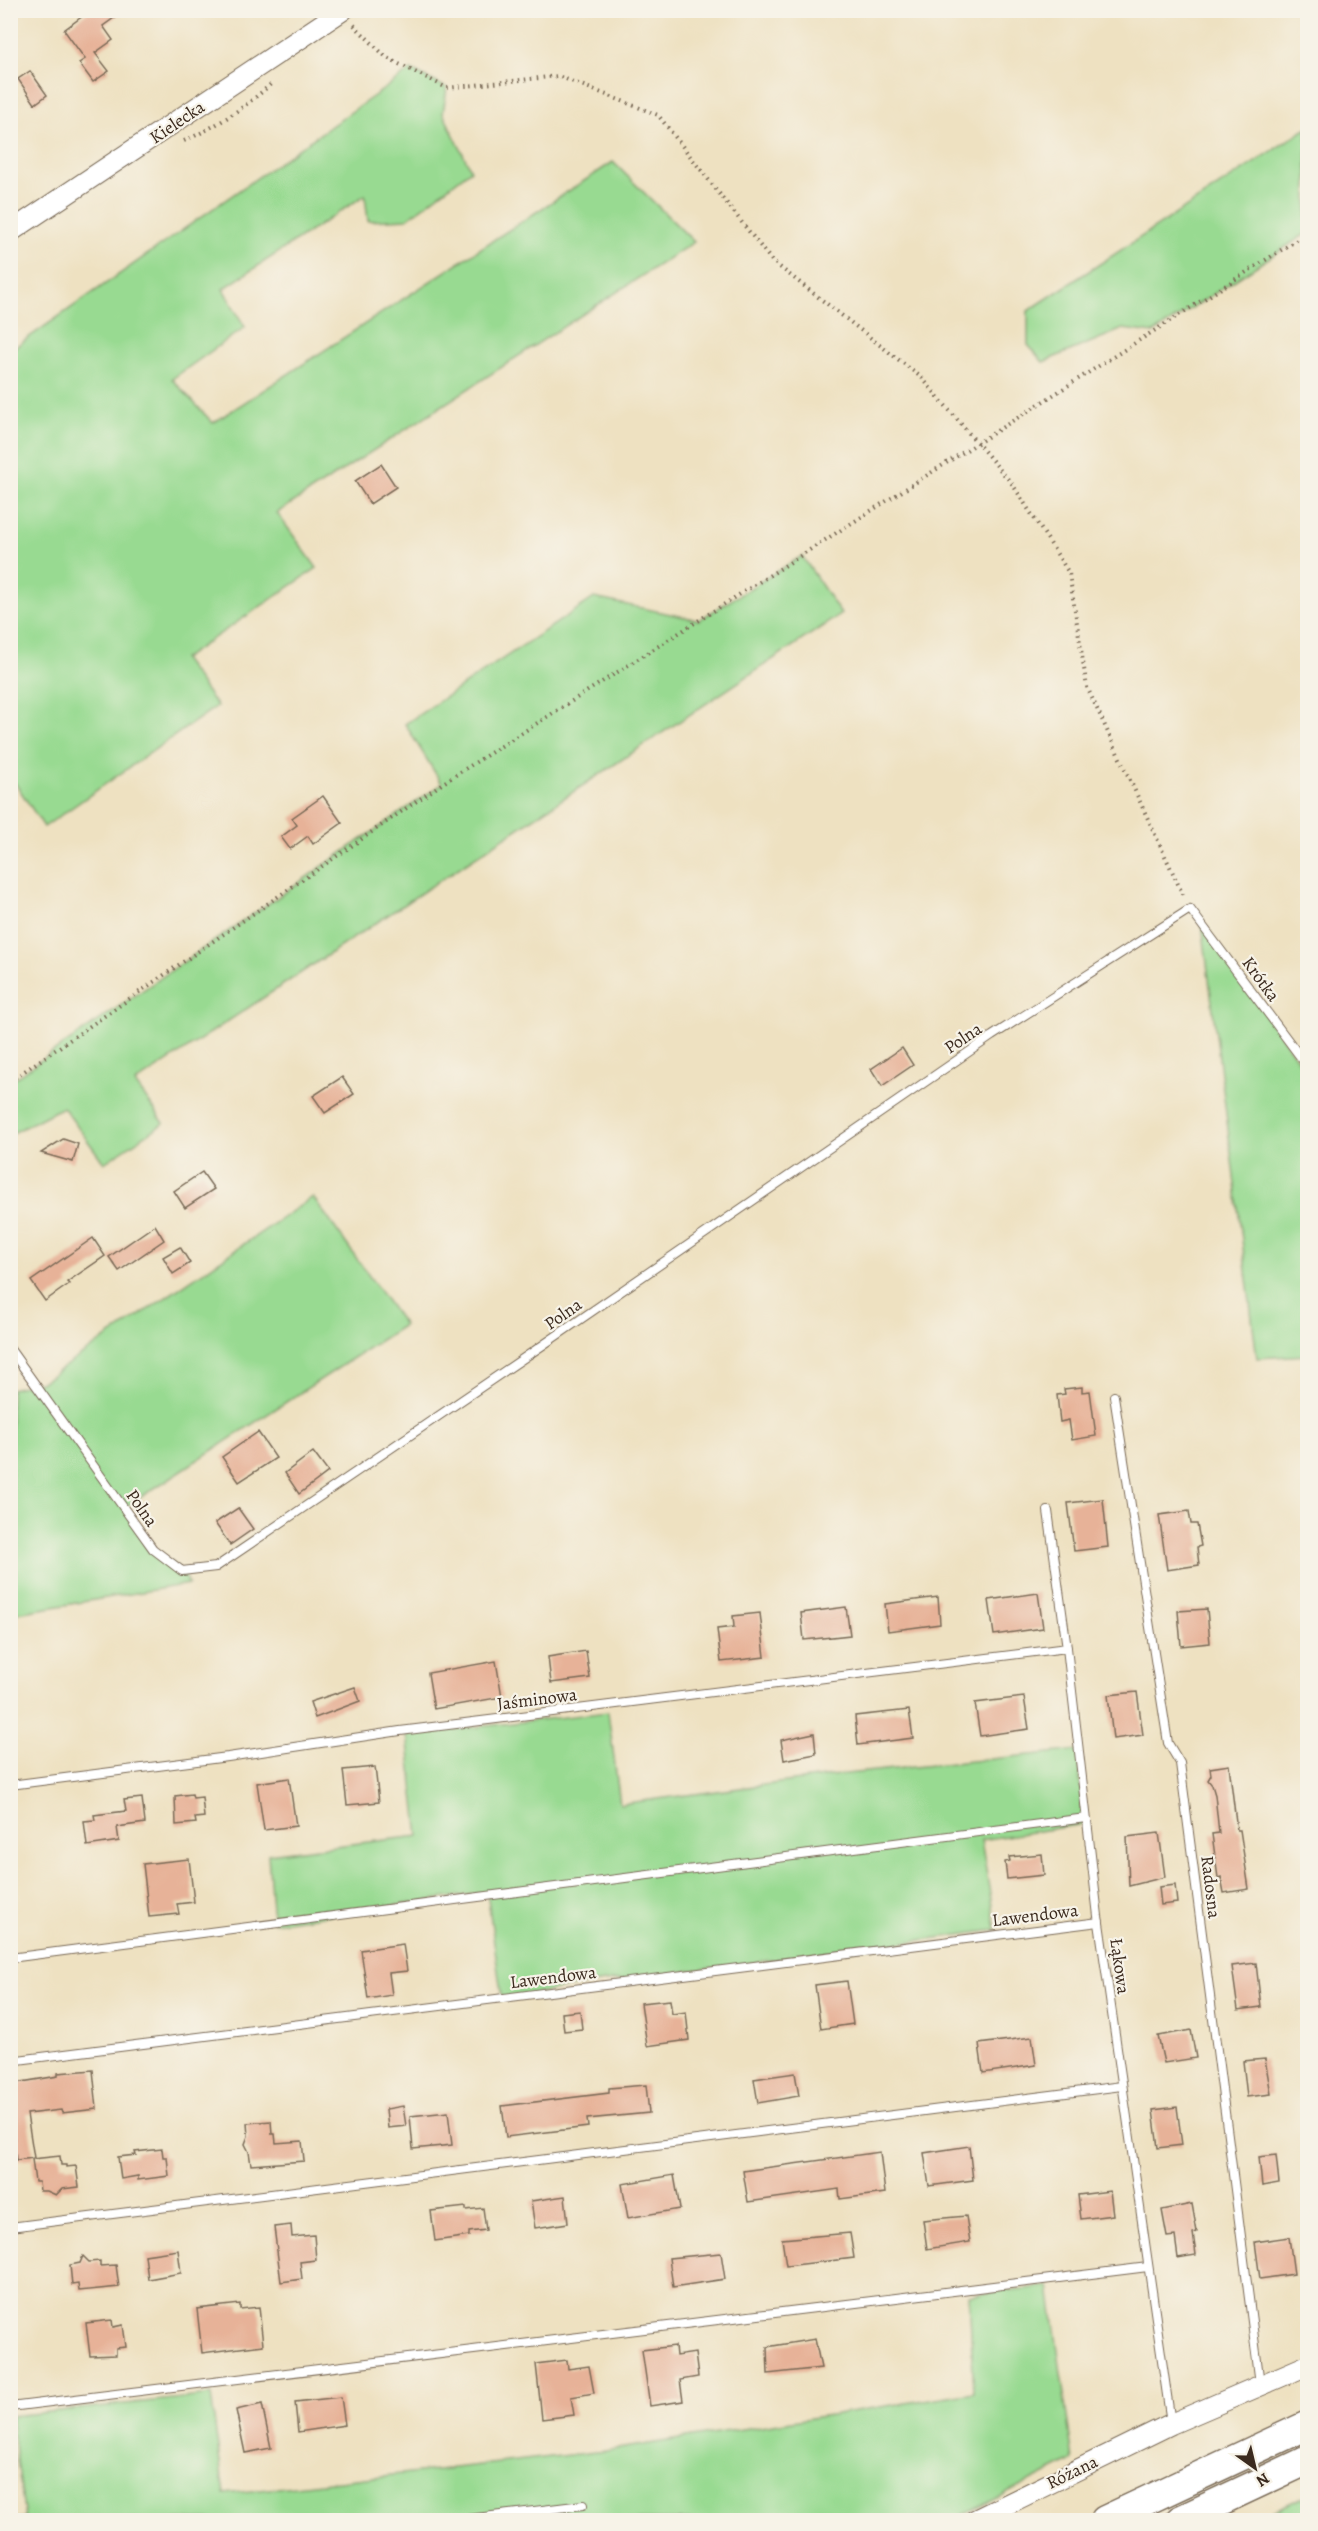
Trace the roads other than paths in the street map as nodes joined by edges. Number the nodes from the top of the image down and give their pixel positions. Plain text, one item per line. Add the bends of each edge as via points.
1 (342, 11) edge
2 (10, 232) edge
3 (1190, 909) joint
4 (1308, 1067) edge
5 (10, 1349) edge
6 (1114, 1396) dead end
7 (1048, 1511) dead end
8 (1067, 1648) junction
9 (10, 1785) edge
10 (1086, 1818) junction
11 (1099, 1922) junction
12 (10, 1958) edge
13 (10, 2061) edge
14 (1122, 2086) junction
15 (10, 2227) edge
16 (1148, 2267) junction
17 (1308, 2365) edge
18 (1261, 2386) junction
19 (10, 2407) edge
20 (1171, 2424) junction
21 (1308, 2425) edge
22 (1308, 2460) edge
23 (583, 2505) dead end
24 (459, 2520) edge
25 (975, 2520) edge
26 (1105, 2520) edge
27 (1180, 2520) edge

1 - 2 street, Kielecka
3 - 4 lane, Krótka
3 - 5 lane, Polna via 992,1036 216,1567 182,1571 153,1549
6 - 18 lane, Radosna via 1168,1743 1180,1763
7 - 8 lane, Łąkowa
8 - 9 lane, Jaśminowa via 400,1731
8 - 10 lane, Łąkowa
10 - 11 lane, Łąkowa
10 - 12 lane
11 - 13 lane, Lawendowa
11 - 14 lane, Łąkowa
14 - 15 lane
14 - 16 lane, Łąkowa
16 - 19 lane
16 - 20 lane, Łąkowa
17 - 18 street, Różana
18 - 20 street, Różana
20 - 25 street, Różana
21 - 26 highway
22 - 27 highway
23 - 24 lane

